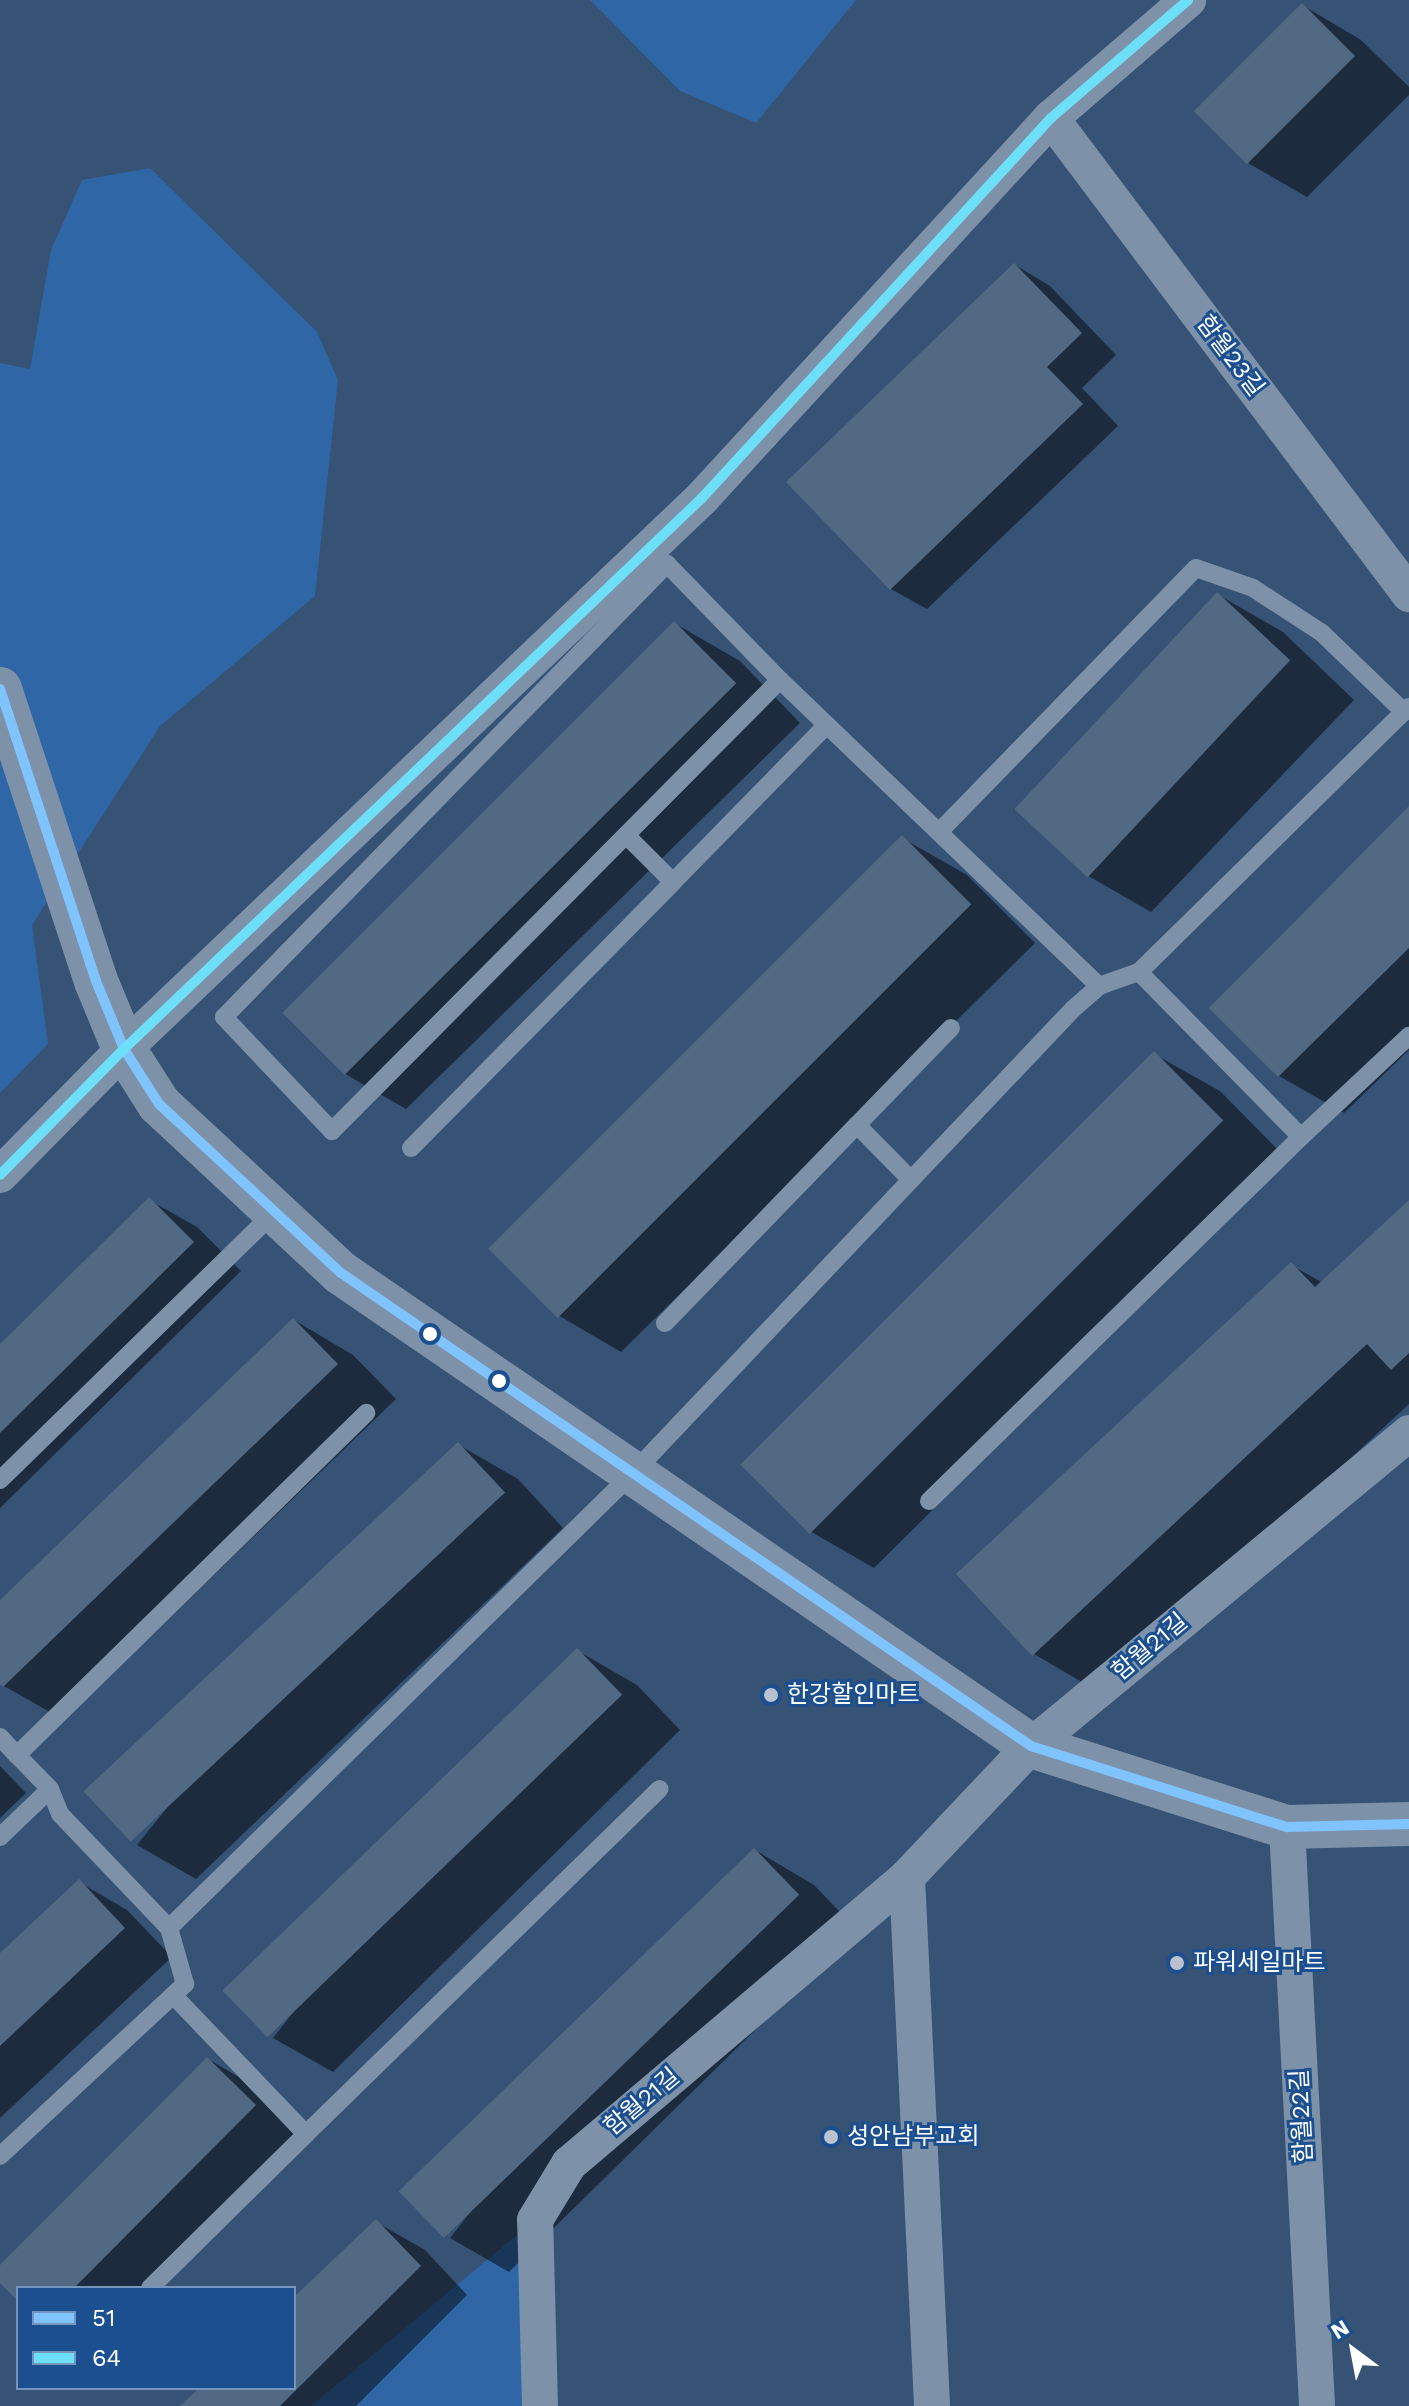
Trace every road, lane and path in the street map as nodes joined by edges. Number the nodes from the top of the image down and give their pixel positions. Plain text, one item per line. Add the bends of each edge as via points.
1 (1188, 0) edge
2 (1051, 118) junction
3 (1409, 594) edge
4 (780, 680) junction
5 (0, 689) edge
6 (1406, 710) edge
7 (827, 725) junction
8 (939, 832) junction
9 (626, 835) junction
10 (673, 882) junction
11 (1139, 972) junction
12 (1099, 986) junction
13 (951, 1028) dead end
14 (1409, 1036) edge
15 (124, 1049) junction
16 (857, 1125) junction
17 (1301, 1137) junction
18 (411, 1148) dead end
19 (0, 1175) edge
20 (911, 1180) junction
21 (275, 1212) junction
22 (665, 1323) dead end
23 (366, 1413) dead end
24 (1409, 1433) edge
25 (633, 1473) junction
26 (0, 1480) edge
27 (929, 1501) dead end
28 (0, 1737) edge
29 (1031, 1746) junction
30 (17, 1755) junction
31 (50, 1789) junction
32 (659, 1789) dead end
33 (1409, 1824) edge
34 (1287, 1827) junction
35 (0, 1837) edge
36 (907, 1877) junction
37 (169, 1928) junction
38 (173, 1995) junction
39 (306, 2134) junction
40 (0, 2156) edge
41 (152, 2286) edge
42 (540, 2406) edge
43 (932, 2406) edge
44 (1317, 2406) edge

1 - 2 street
2 - 3 street, 함월23길
2 - 15 street via 702,498
4 - 7 lane
4 - 9 lane
4 - 9 lane via 667,564 224,1017 332,1131
5 - 15 street via 96,981
6 - 8 lane via 1322,633 1253,588 1196,568
6 - 11 lane
7 - 8 lane
7 - 10 lane
8 - 12 lane
9 - 10 lane
10 - 18 lane
11 - 12 lane
11 - 17 lane
12 - 20 lane
13 - 16 lane
14 - 17 lane
15 - 19 street
15 - 21 street via 159,1104
16 - 20 lane
16 - 22 lane
17 - 27 lane
20 - 25 lane
21 - 25 street via 341,1273
21 - 26 lane
23 - 30 lane
24 - 29 street, 함월21길
25 - 29 street
25 - 37 lane
28 - 30 lane
29 - 34 street
29 - 36 street, 함월21길
30 - 31 lane
31 - 35 lane
31 - 37 lane via 60,1814
32 - 39 lane
33 - 34 street
34 - 44 street, 함월22길
36 - 42 street, 함월21길 via 569,2164 535,2220
36 - 43 street
37 - 38 lane via 185,1984
38 - 39 lane
38 - 40 lane
39 - 41 lane

